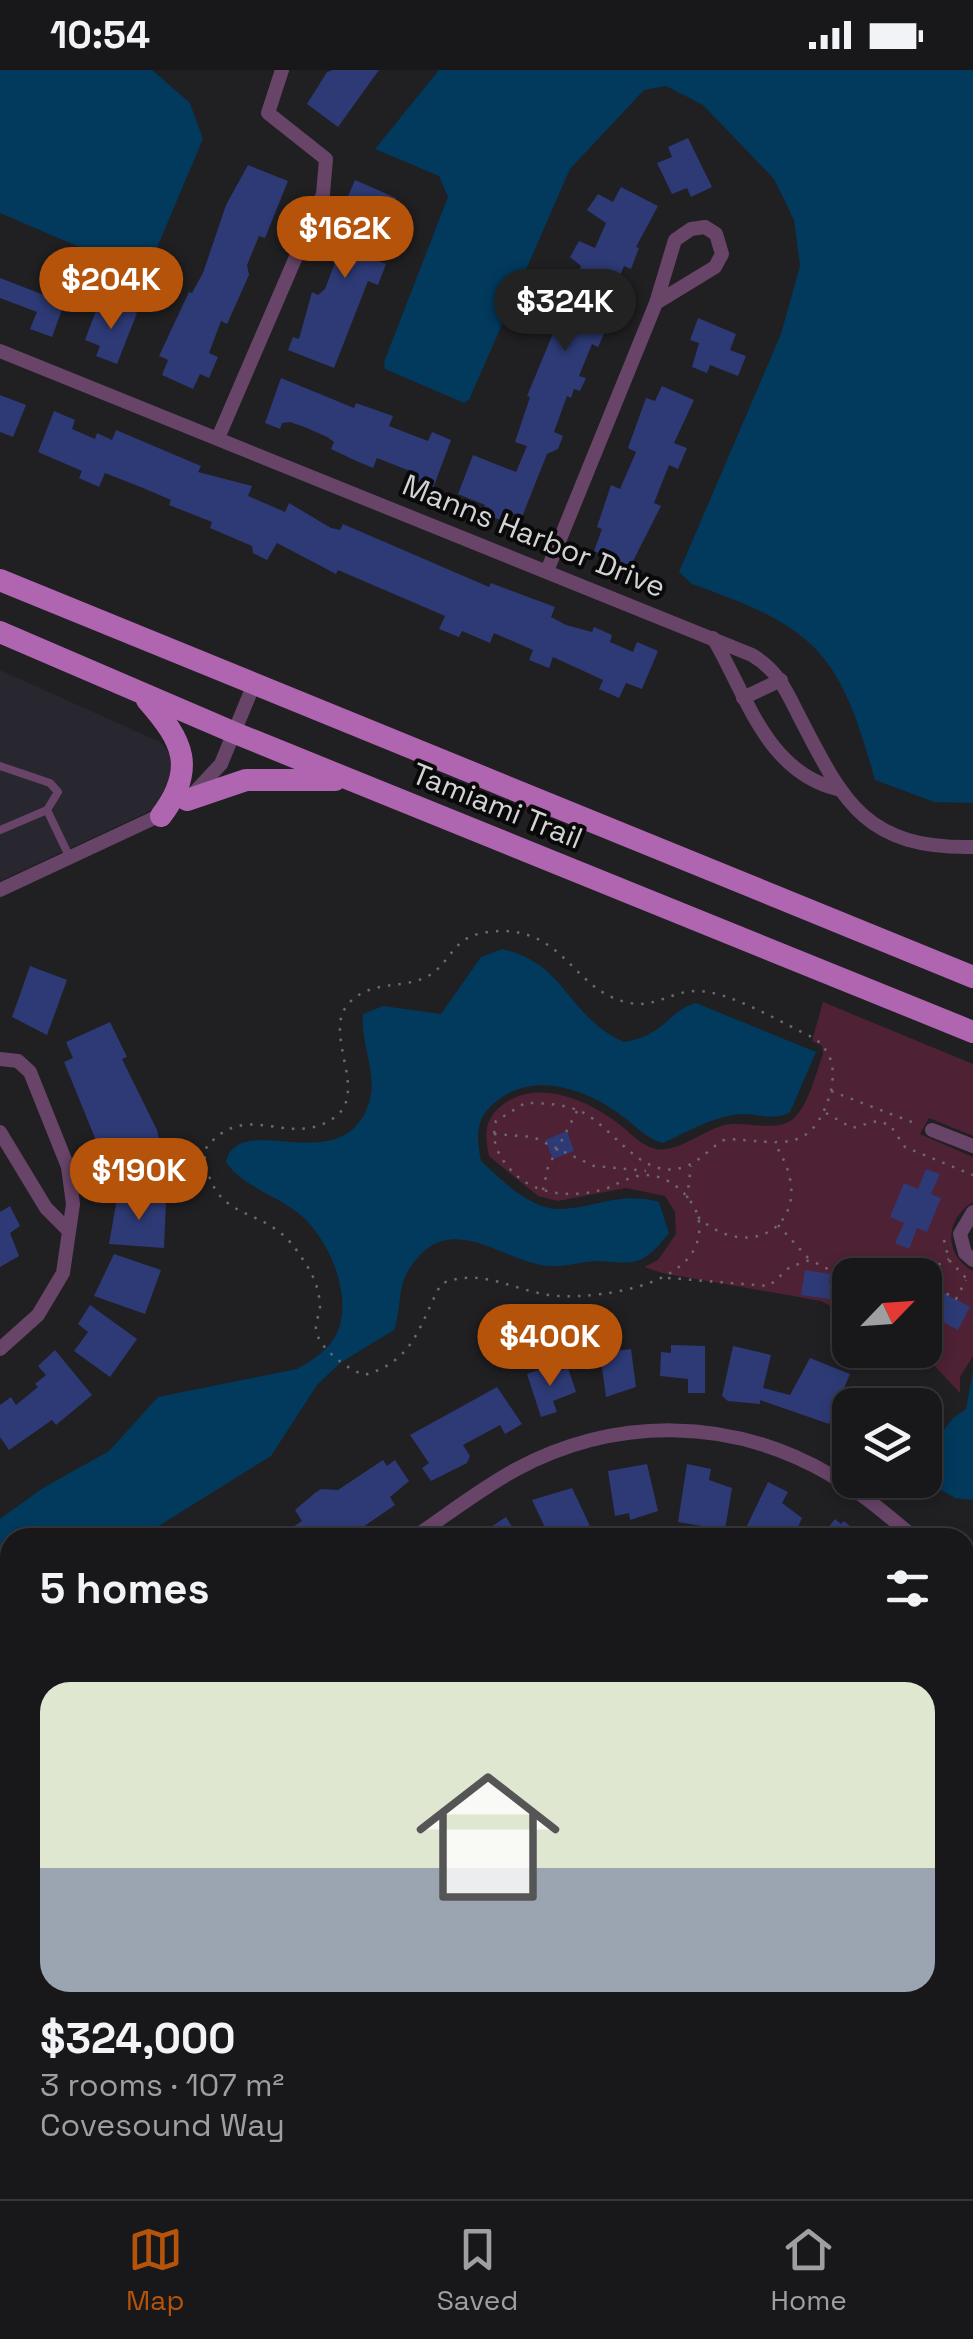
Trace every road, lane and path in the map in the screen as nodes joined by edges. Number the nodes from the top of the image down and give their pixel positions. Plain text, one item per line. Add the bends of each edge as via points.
1 (282, 70) edge
2 (656, 303) junction
3 (0, 351) edge
4 (218, 438) junction
5 (547, 571) junction
6 (0, 580) edge
7 (0, 632) edge
8 (713, 638) junction
9 (781, 680) junction
10 (254, 684) junction
11 (142, 693) junction
12 (742, 698) junction
13 (235, 733) junction
14 (0, 766) edge
15 (353, 781) junction
16 (836, 789) junction
17 (187, 800) junction
18 (48, 810) junction
19 (161, 816) junction
20 (0, 830) edge
21 (973, 847) edge
22 (70, 858) junction
23 (0, 890) edge
24 (973, 977) edge
25 (973, 1032) edge
26 (0, 1060) edge
27 (831, 1091) junction
28 (577, 1110) junction
29 (825, 1112) junction
30 (932, 1130) joint
31 (0, 1132) edge
32 (493, 1134) junction
33 (775, 1145) junction
34 (973, 1146) edge
35 (558, 1149) junction
36 (692, 1165) junction
37 (646, 1170) junction
38 (973, 1176) edge
39 (544, 1190) junction
40 (687, 1198) junction
41 (973, 1212) edge
42 (698, 1217) junction
43 (777, 1224) junction
44 (66, 1228) junction
45 (810, 1260) junction
46 (970, 1260) edge
47 (832, 1268) edge
48 (942, 1268) edge
49 (666, 1278) junction
50 (942, 1291) edge
51 (0, 1349) edge
52 (429, 1528) edge
53 (902, 1528) edge

1 - 4 street via 268,113 326,159 323,194
2 - 2 street via 716,267 722,254 716,234 704,227 675,240
2 - 5 street
3 - 4 street, Manns Harbor Drive
4 - 5 street, Manns Harbor Drive
5 - 8 street, Manns Harbor Drive
6 - 10 main road, Tamiami Trail
7 - 11 main road, Tamiami Trail
8 - 9 street, Manns Harbor Drive via 775,668
8 - 12 street
9 - 12 street
9 - 16 street, Manns Harbor Drive
10 - 13 street
10 - 24 main road, Tamiami Trail
11 - 13 main road, Tamiami Trail
11 - 19 main road via 182,750 176,796
12 - 16 street via 775,748 821,785
13 - 15 main road, Tamiami Trail
13 - 17 street via 220,764
14 - 18 lane via 50,783 58,792
15 - 17 main road via 246,780
15 - 25 main road, Tamiami Trail
16 - 21 street, Manns Harbor Drive via 869,821 904,841
17 - 19 street
18 - 20 lane
18 - 22 lane
19 - 22 street
22 - 23 street
26 - 44 street via 18,1061 30,1072 68,1167 73,1204
27 - 29 path
27 - 30 path
27 - 49 path via 835,1069 816,1038 712,992 693,990 653,1004 610,998 538,936 489,931 467,938 426,978 381,984 346,1005 340,1020 347,1085 336,1116 289,1128 244,1122 220,1130 204,1150 212,1189 294,1245 316,1277 320,1340 347,1368 364,1375 404,1354 422,1332 442,1284 451,1280 493,1280 560,1296
28 - 32 path via 525,1103 496,1121
28 - 35 path
28 - 37 path
29 - 33 path via 813,1130
29 - 38 path via 852,1128 877,1121 890,1125 905,1147
30 - 34 street
31 - 44 street via 46,1208
32 - 35 path via 533,1137
32 - 39 path via 514,1174
33 - 36 path via 726,1139
33 - 43 path via 795,1187
35 - 37 path via 594,1166
35 - 39 path
36 - 37 path
36 - 40 path
37 - 39 path via 578,1195
37 - 40 path
40 - 42 path
41 - 46 street via 960,1234
42 - 43 path via 736,1238
42 - 49 path via 696,1243
43 - 45 path
44 - 51 street via 68,1250 54,1290 30,1324
45 - 47 path
45 - 49 path via 769,1286
46 - 48 path
46 - 50 path via 956,1298
52 - 53 street via 516,1469 607,1434 652,1428 718,1432 827,1472

